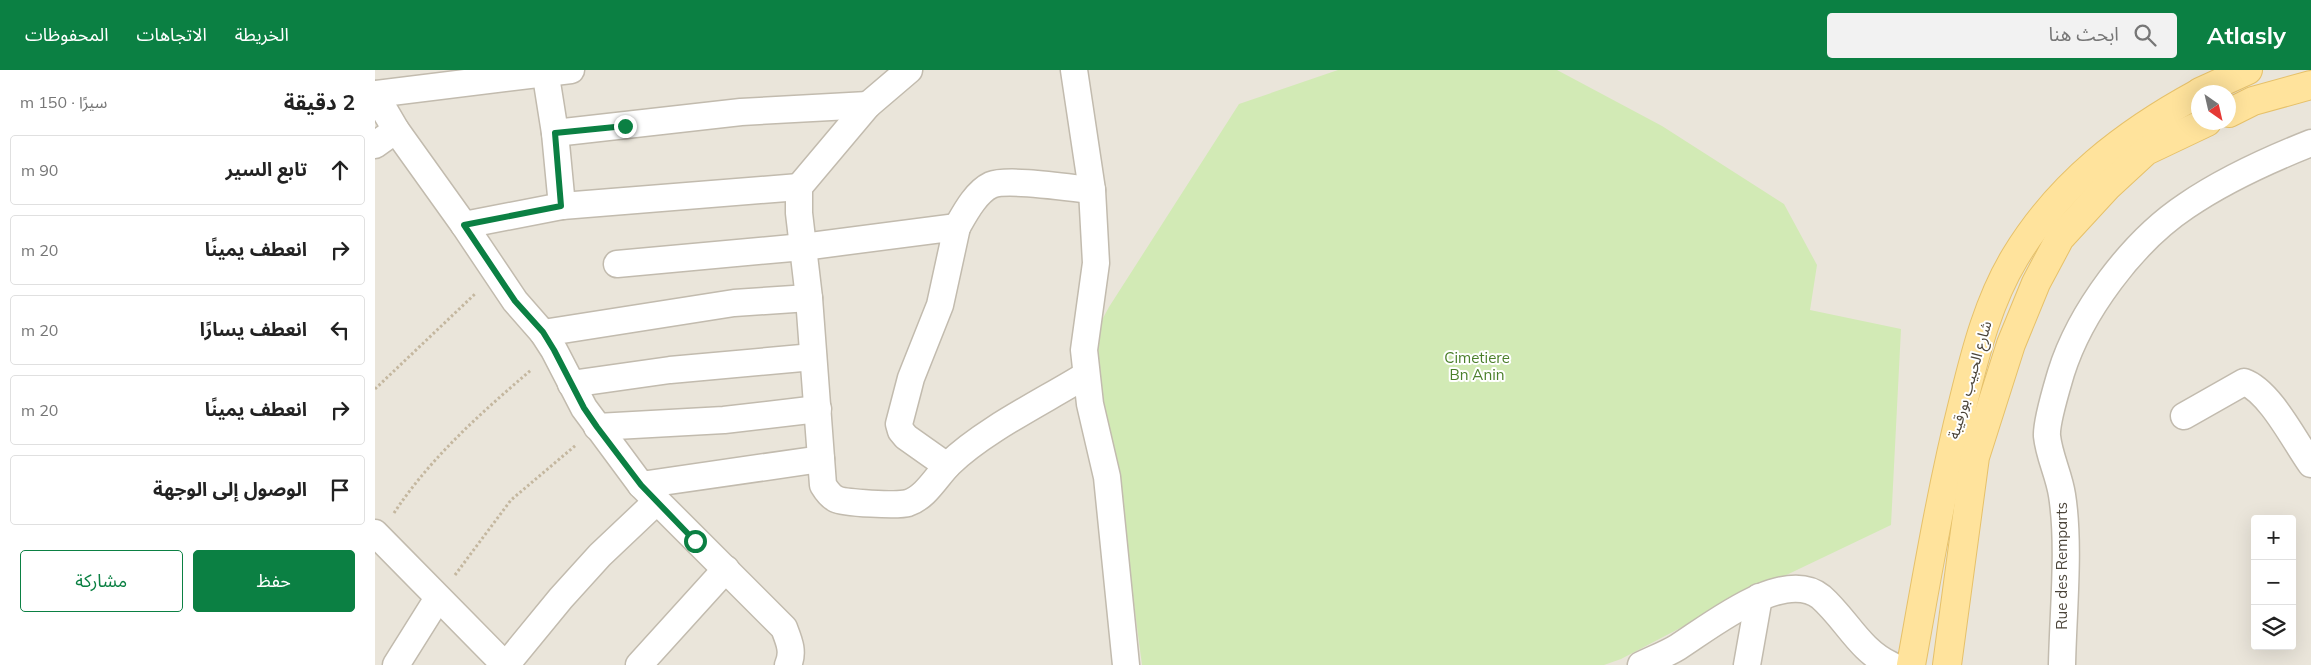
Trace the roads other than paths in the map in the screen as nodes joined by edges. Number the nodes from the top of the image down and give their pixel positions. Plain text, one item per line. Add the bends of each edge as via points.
1 (909, 70) edge
2 (1074, 70) edge
3 (2249, 70) edge
4 (554, 71) edge
5 (2303, 81) edge
6 (2216, 85) edge
7 (375, 94) edge
8 (2191, 98) edge
9 (868, 105) junction
10 (2236, 110) edge
11 (2191, 130) edge
12 (555, 133) junction
13 (385, 138) edge
14 (2311, 144) edge
15 (799, 187) junction
16 (1092, 190) junction
17 (561, 206) junction
18 (464, 225) junction
19 (957, 227) junction
20 (803, 247) junction
21 (617, 264) dead end
22 (809, 298) junction
23 (548, 341) junction
24 (813, 357) junction
25 (1086, 375) junction
26 (571, 384) junction
27 (818, 409) junction
28 (2184, 416) dead end
29 (597, 427) junction
30 (821, 459) junction
31 (2311, 464) edge
32 (947, 466) junction
33 (649, 494) junction
34 (377, 535) edge
35 (726, 570) junction
36 (1759, 597) junction
37 (438, 598) junction
38 (395, 665) edge
39 (506, 665) edge
40 (639, 665) edge
41 (788, 665) edge
42 (1126, 665) edge
43 (1641, 665) edge
44 (1747, 665) edge
45 (1891, 665) edge
46 (1911, 665) edge
47 (1947, 665) edge
48 (2062, 665) edge

1 - 9 street
2 - 16 street
3 - 6 main road, شارع الحبيب بورقيبة
4 - 7 street
4 - 12 street
5 - 10 main road
7 - 13 street
8 - 46 main road, شارع الحبيب بورقيبة via 2131,133 2091,166 2047,211 2015,258 1981,331 1950,454
9 - 12 street via 741,112
9 - 15 street
11 - 47 main road, شارع الحبيب بورقيبة via 2146,151 2107,187 2060,238 2036,283 2011,344 1975,457
12 - 17 street
13 - 18 street
14 - 48 street, Rue des Remparts via 2216,186 2184,207 2150,236 2104,286 2067,355 2047,435 2062,495 2065,538
15 - 17 street
15 - 20 street
16 - 19 street via 991,185 978,196
16 - 25 street via 1096,263 1084,350
17 - 18 street
18 - 23 street via 515,301
19 - 20 street
19 - 32 street via 941,305 911,378 899,424 906,437
20 - 21 street
20 - 22 street
22 - 23 street via 734,303
22 - 24 street
23 - 26 street
24 - 26 street via 670,370
24 - 27 street
25 - 32 street via 966,448
25 - 42 street via 1107,476
26 - 29 street
27 - 29 street via 724,420
27 - 30 street
28 - 31 street via 2244,382 2253,385 2270,403
29 - 33 street
30 - 32 street via 823,485 836,499 849,502 907,504 920,497
30 - 33 street
33 - 35 street
33 - 39 street
34 - 37 street
35 - 40 street
35 - 41 street via 784,628 791,646
36 - 43 street
36 - 44 street
36 - 45 street via 1795,587 1815,593 1837,611 1863,645
37 - 38 street
37 - 39 street

